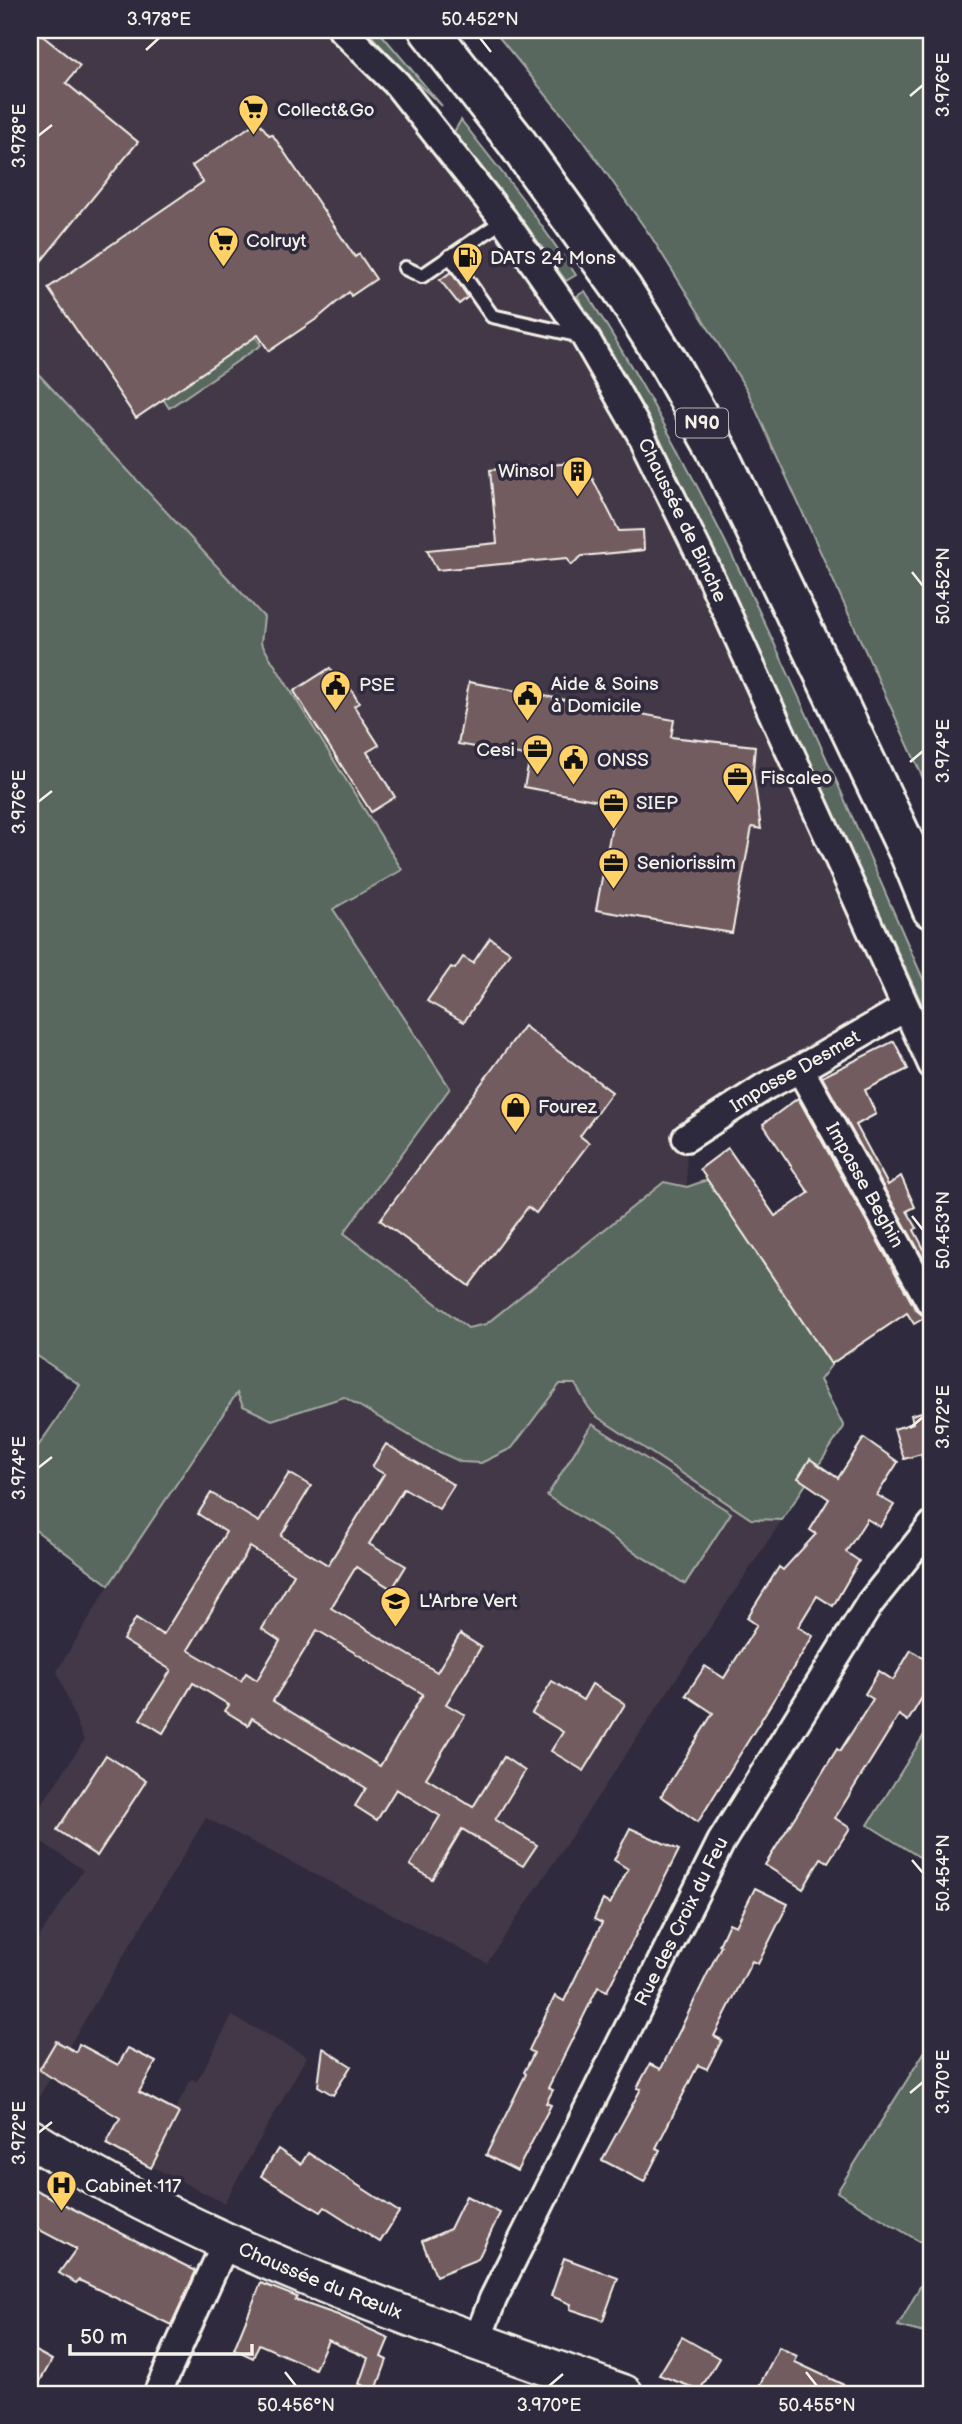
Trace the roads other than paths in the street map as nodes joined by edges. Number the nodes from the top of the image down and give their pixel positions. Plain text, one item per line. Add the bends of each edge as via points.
1 (342, 30) edge
2 (429, 30) edge
3 (504, 220) junction
4 (450, 257) junction
5 (405, 268) dead end
6 (585, 337) junction
7 (910, 855) junction
8 (932, 893) edge
9 (932, 909) edge
10 (905, 1008) junction
11 (932, 1065) edge
12 (800, 1069) junction
13 (686, 1138) dead end
14 (930, 1303) dead end
15 (932, 1525) edge
16 (30, 2138) edge
17 (226, 2242) junction
18 (476, 2343) junction
19 (157, 2394) edge
20 (624, 2394) edge

1 - 3 street, Chaussée de Binche via 397,84
2 - 7 main road, N90 via 516,141 622,289 669,364 719,453
3 - 4 lane
3 - 6 street, Chaussée de Binche
4 - 5 lane via 422,276
4 - 6 lane via 492,316
6 - 10 street, Chaussée de Binche via 676,503
7 - 8 main road, N90
7 - 9 main road, N90
10 - 11 street, Chaussée de Binche
10 - 12 street, Impasse Desmet
12 - 13 street, Impasse Desmet
12 - 14 street, Impasse Beghin
15 - 18 street, Rue des Croix du Feu via 870,1603 721,1842 493,2299
16 - 17 main road, Chaussée du Rœulx
17 - 18 main road, Chaussée du Rœulx
17 - 19 street
18 - 20 main road, Chaussée du Rœulx

